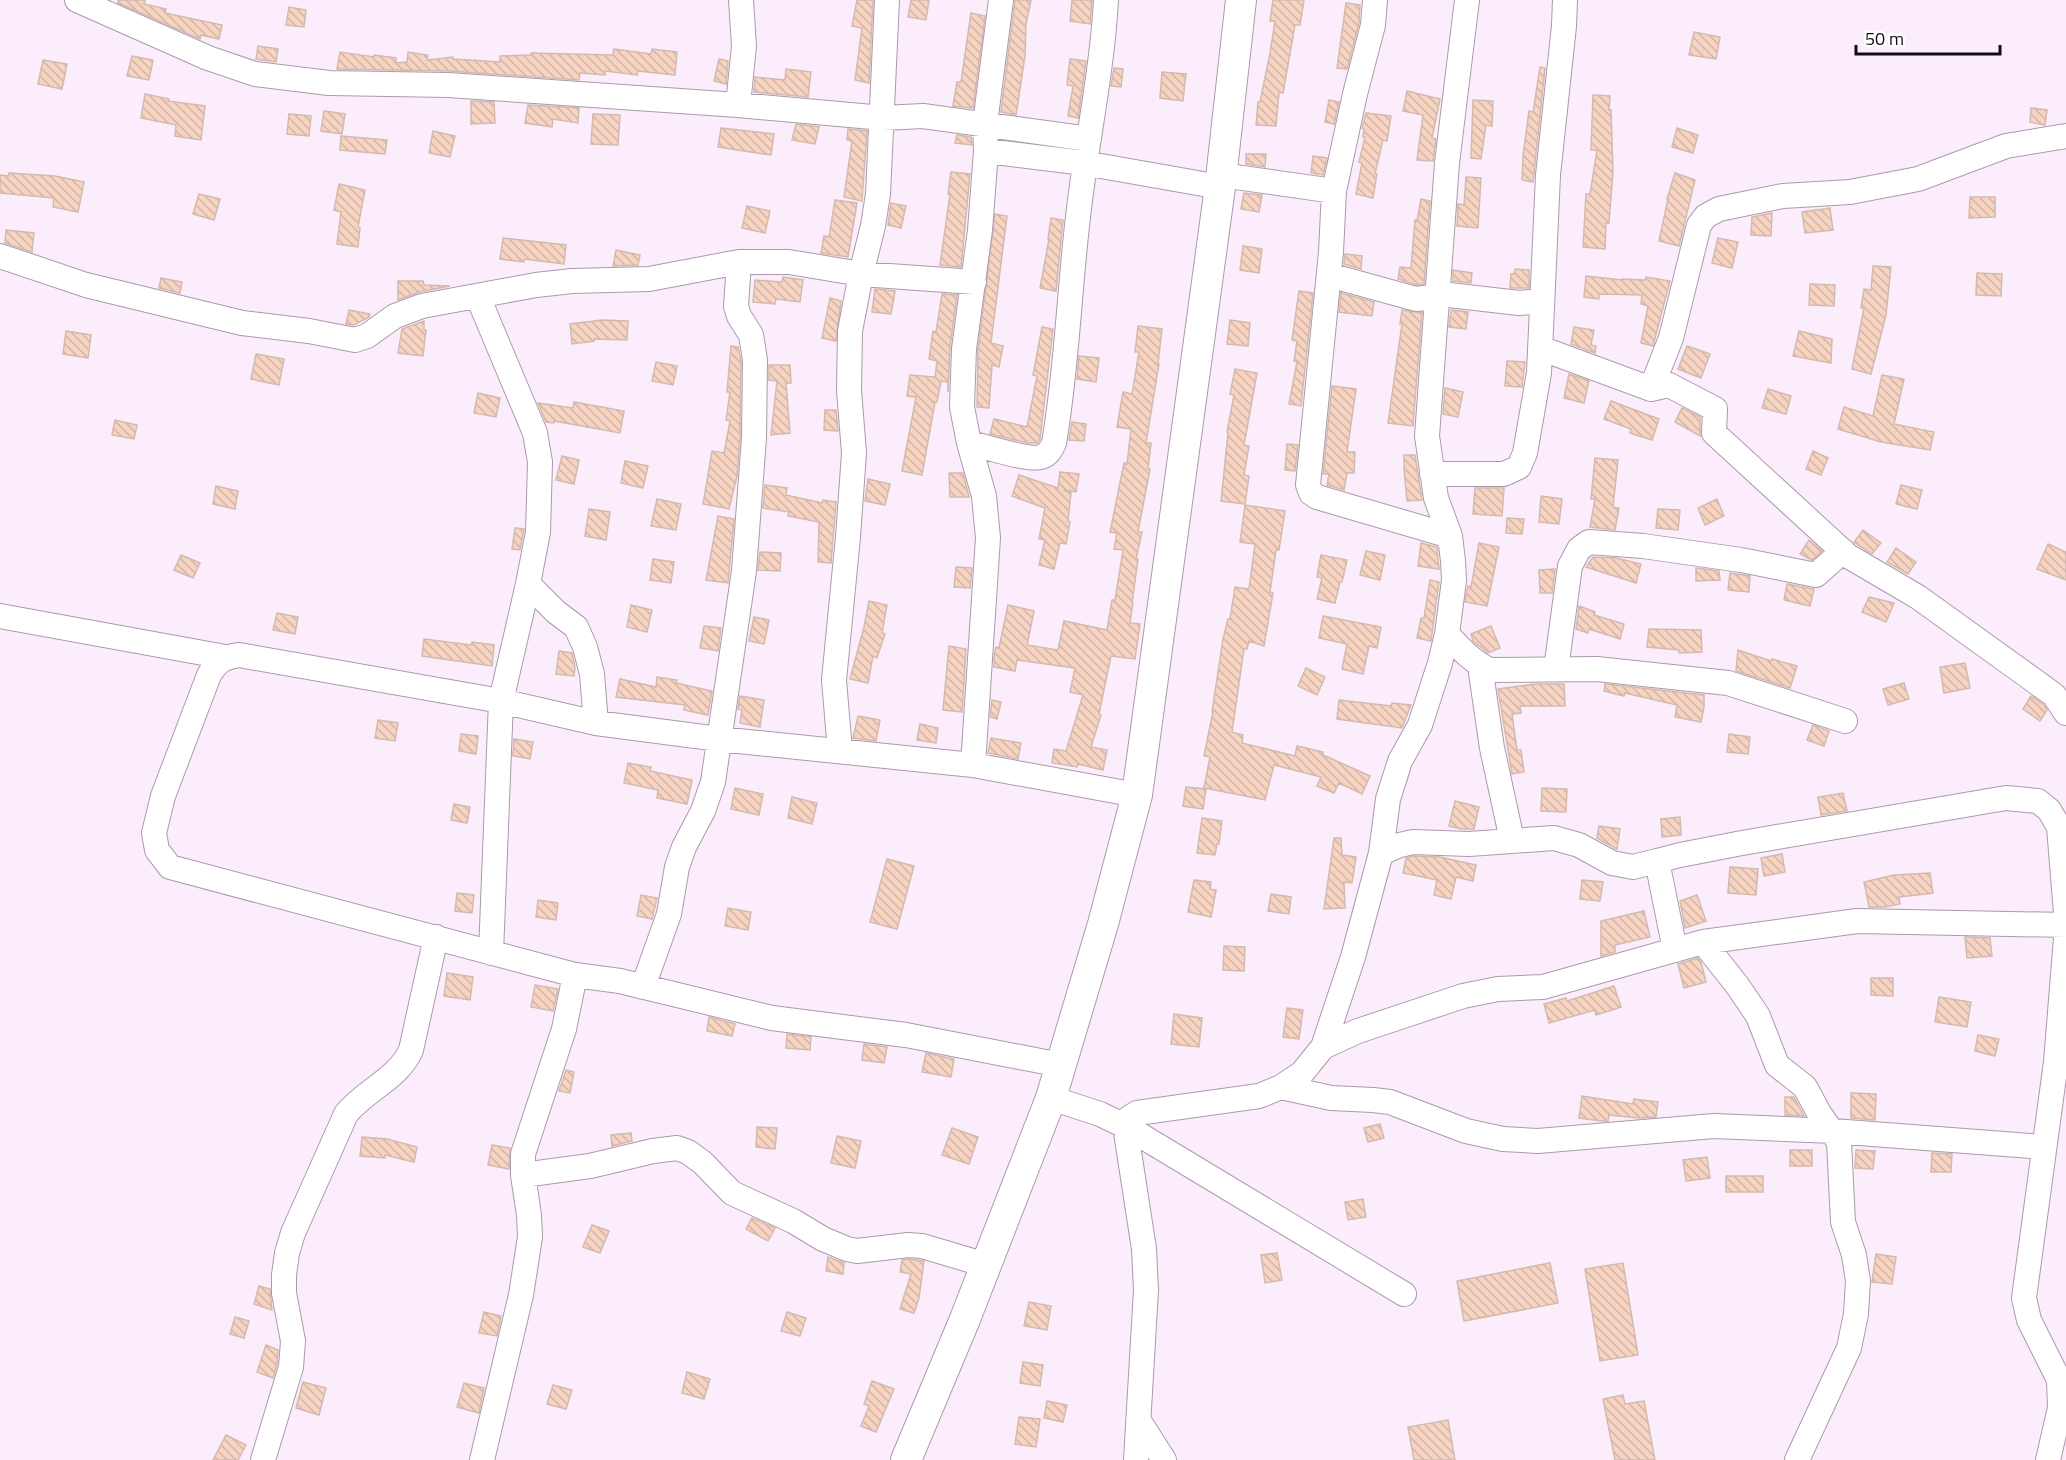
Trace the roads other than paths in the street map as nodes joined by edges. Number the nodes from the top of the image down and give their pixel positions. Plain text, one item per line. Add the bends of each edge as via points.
1 (77, 0) edge
2 (741, 0) edge
3 (887, 0) edge
4 (1001, 0) edge
5 (1106, 0) edge
6 (1241, 0) edge
7 (1375, 0) edge
8 (1467, 0) edge
9 (1565, 0) edge
10 (738, 105) junction
11 (883, 118) junction
12 (985, 124) junction
13 (2066, 136) edge
14 (1089, 139) junction
15 (986, 151) junction
16 (1084, 163) junction
17 (1221, 181) junction
18 (1334, 191) junction
19 (0, 256) edge
20 (739, 262) junction
21 (861, 274) junction
22 (1329, 275) junction
23 (974, 282) junction
24 (478, 297) junction
25 (1437, 298) junction
26 (1541, 301) junction
27 (1540, 348) junction
28 (1652, 389) junction
29 (969, 442) junction
30 (1432, 474) junction
31 (1450, 536) junction
32 (1842, 550) junction
33 (528, 584) junction
34 (0, 616) edge
35 (1447, 634) junction
36 (225, 657) junction
37 (1480, 666) junction
38 (1556, 669) junction
39 (501, 701) junction
40 (2066, 713) edge
41 (1845, 721) dead end
42 (596, 723) junction
43 (719, 739) junction
44 (840, 751) junction
45 (973, 765) junction
46 (1137, 795) junction
47 (2058, 812) edge
48 (1512, 840) junction
49 (1381, 853) junction
50 (1657, 861) junction
51 (2066, 913) edge
52 (2066, 925) edge
53 (436, 937) junction
54 (2066, 938) edge
55 (1703, 942) junction
56 (1675, 950) junction
57 (490, 953) junction
58 (575, 975) junction
59 (643, 987) junction
60 (1323, 1047) junction
61 (1061, 1065) junction
62 (1281, 1087) junction
63 (1051, 1098) junction
64 (1125, 1126) junction
65 (1833, 1131) junction
66 (2044, 1147) junction
67 (523, 1175) junction
68 (986, 1265) junction
69 (1404, 1294) dead end
70 (2063, 1383) edge
71 (1139, 1421) junction
72 (263, 1460) edge
73 (482, 1460) edge
74 (906, 1460) edge
75 (1136, 1460) edge
76 (1164, 1460) edge
77 (1797, 1460) edge
78 (2048, 1460) edge

1 - 10 street via 208,58 255,74 329,83 448,86
2 - 10 street via 744,46
3 - 11 street
4 - 12 street
5 - 14 street
6 - 17 main road
7 - 18 street via 1373,25
8 - 25 street via 1447,163
9 - 26 street via 1548,175
10 - 11 street
11 - 12 street via 922,116
11 - 21 street via 877,205
12 - 14 street
12 - 15 street
13 - 28 street via 2006,146 1918,179 1850,192 1783,196 1719,209 1706,216 1699,225 1671,338
14 - 16 street
15 - 16 street
15 - 23 street
16 - 17 street
16 - 29 street via 1070,284 1065,373 1054,443 1040,457 1027,457
17 - 18 street
17 - 46 main road
18 - 22 street
19 - 24 street via 86,285 242,323 355,340 395,315 422,306
20 - 21 street via 789,262
20 - 24 street via 649,279 572,281
20 - 43 street via 736,306 751,335 755,360 754,438 744,571
21 - 23 street
21 - 44 street via 850,331 854,453 834,680
22 - 25 street via 1416,299
22 - 31 street via 1308,485 1311,493 1317,498
23 - 29 street via 964,349 962,407
24 - 33 street via 535,433 540,462 538,532
25 - 26 street via 1449,295 1519,303
25 - 30 street via 1427,436
26 - 27 street
27 - 28 street
27 - 30 street via 1539,373 1520,467 1504,474
28 - 32 street via 1669,385 1715,410 1714,433
29 - 45 street via 984,496 988,538
30 - 31 street
31 - 35 street via 1454,580
32 - 38 street via 1816,575 1741,560 1589,542 1579,549 1570,566
32 - 40 street via 1918,597 2054,695
33 - 39 street
33 - 42 street via 576,627 592,674
34 - 36 street
35 - 37 street
35 - 49 street via 1420,725 1400,761 1389,799
36 - 39 street via 239,655
36 - 53 street via 209,675 163,796 154,833 157,850 170,867
37 - 38 street via 1497,670
37 - 48 street via 1492,748
38 - 41 street via 1597,669 1728,683
39 - 42 street
39 - 57 street
42 - 43 street
43 - 44 street
43 - 59 street via 713,782 677,867 669,914
44 - 45 street
45 - 46 street
46 - 61 main road
47 - 50 street via 2038,801 2006,798
47 - 51 street
48 - 49 street via 1469,844 1413,842
48 - 50 street via 1554,838 1579,845 1612,863 1633,867
49 - 60 street
50 - 56 street
52 - 55 street via 1857,921
53 - 57 street
53 - 72 street via 406,1061 356,1101 346,1114 293,1233 284,1275 294,1341 291,1367
54 - 66 street via 2056,1062
55 - 56 street
55 - 65 street via 1758,1016 1777,1065 1805,1087
56 - 60 street via 1544,987 1498,989 1463,996 1358,1031
57 - 58 street
58 - 59 street
58 - 67 street via 564,1029 523,1154
59 - 61 street via 772,1018 906,1035
60 - 62 street via 1302,1073
61 - 63 main road
62 - 64 street via 1259,1096 1137,1113
62 - 65 street via 1330,1098 1390,1102 1466,1131 1503,1139 1538,1141 1714,1126
63 - 64 street
63 - 68 main road
64 - 69 street
64 - 71 street via 1144,1249 1146,1290
65 - 66 street
65 - 77 street via 1839,1142 1843,1222 1858,1281 1856,1314 1849,1348
66 - 70 street via 2024,1298 2029,1320
67 - 68 street via 676,1148 703,1163 732,1193 847,1250 922,1246
67 - 73 street via 530,1237 521,1295
68 - 74 main road
70 - 78 street
71 - 75 street
71 - 76 street

